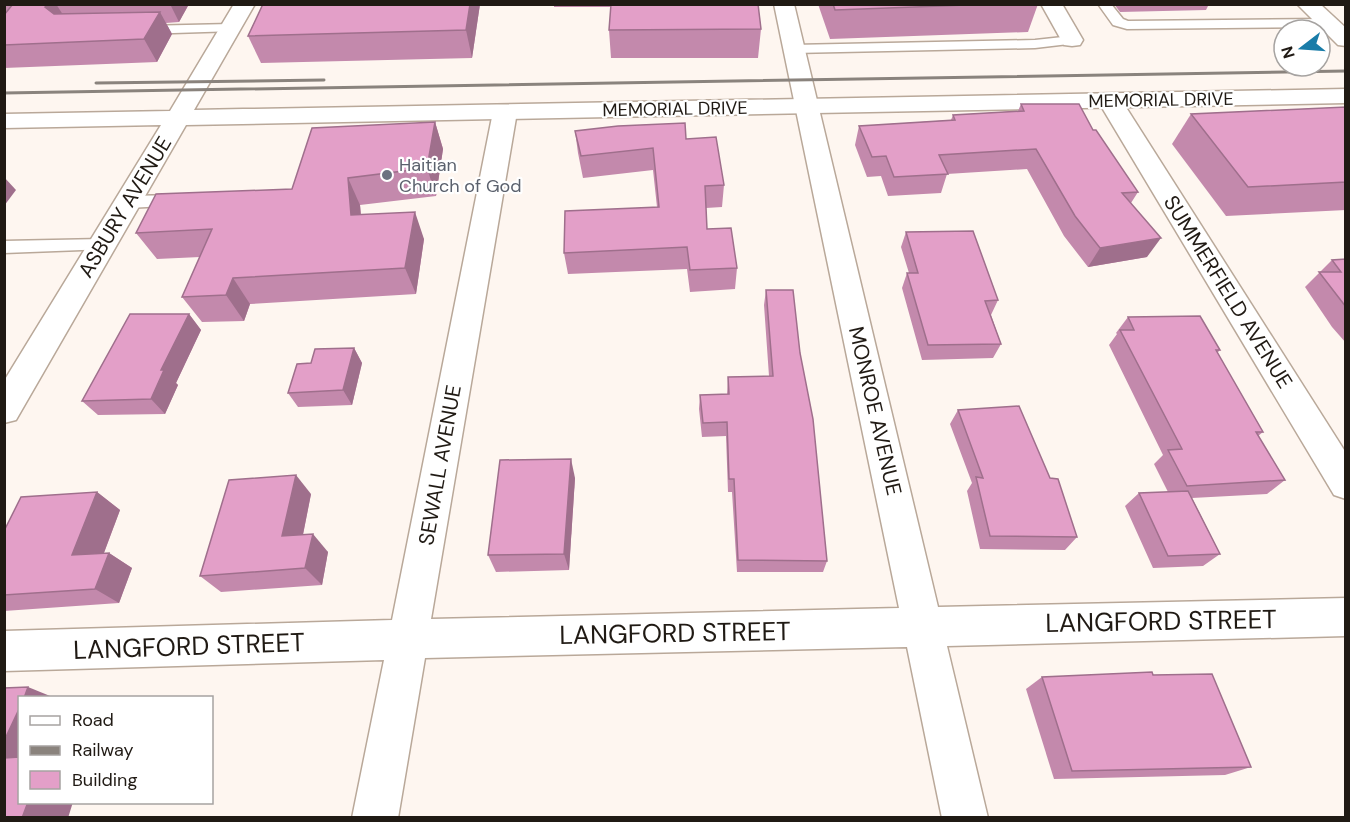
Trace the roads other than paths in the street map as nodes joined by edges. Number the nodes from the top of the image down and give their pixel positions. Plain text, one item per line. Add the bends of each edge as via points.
1 (245, 4) edge
2 (784, 4) edge
3 (1051, 4) edge
4 (1104, 4) edge
5 (1307, 4) edge
6 (1321, 18) edge
7 (1272, 24) edge
8 (231, 28) junction
9 (1332, 28) edge
10 (124, 30) edge
11 (1072, 40) joint
12 (1346, 40) edge
13 (793, 49) junction
14 (1346, 96) edge
15 (1110, 101) junction
16 (808, 107) junction
17 (505, 112) junction
18 (178, 118) junction
19 (6, 123) edge
20 (200, 200) edge
21 (128, 202) junction
22 (102, 245) junction
23 (4, 247) edge
24 (4, 410) edge
25 (1346, 484) edge
26 (1346, 617) edge
27 (923, 627) junction
28 (408, 639) junction
29 (4, 651) edge
30 (375, 818) edge
31 (965, 818) edge

1 - 8 street, ASBURY AVENUE
2 - 13 street, MONROE AVENUE
3 - 11 street
4 - 7 lane via 1118,22 1127,25
5 - 6 street
8 - 10 lane
8 - 18 street, ASBURY AVENUE
9 - 12 street
11 - 13 lane
13 - 16 street, MONROE AVENUE
14 - 15 street, MEMORIAL DRIVE
15 - 16 street, MEMORIAL DRIVE
15 - 25 street, SUMMERFIELD AVENUE
16 - 17 street, MEMORIAL DRIVE
16 - 27 street, MONROE AVENUE
17 - 18 street, MEMORIAL DRIVE
17 - 28 street, SEWALL AVENUE
18 - 19 street, MEMORIAL DRIVE
18 - 21 street, ASBURY AVENUE
20 - 21 lane
21 - 22 street, ASBURY AVENUE
22 - 23 lane
22 - 24 street, ASBURY AVENUE
26 - 27 street, LANGFORD STREET
27 - 28 street, LANGFORD STREET
27 - 31 street, MONROE AVENUE
28 - 29 street, LANGFORD STREET
28 - 30 street, SEWALL AVENUE

